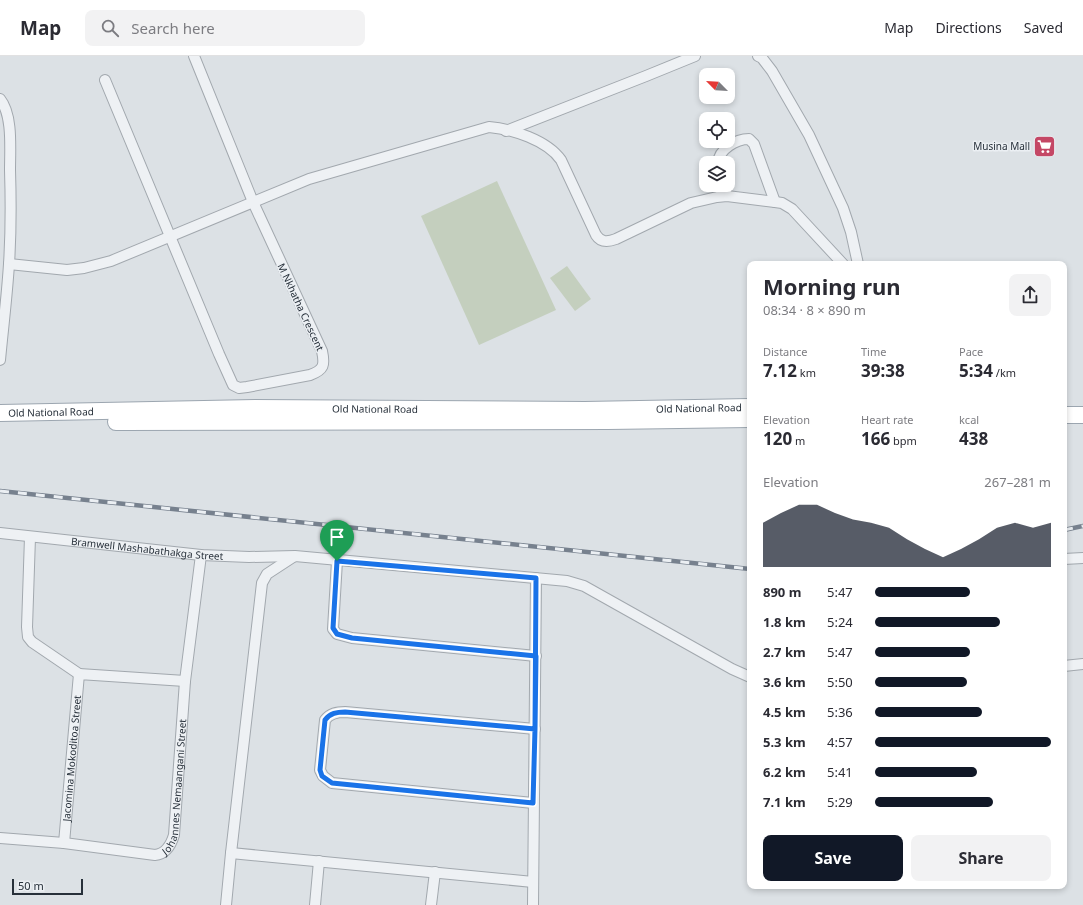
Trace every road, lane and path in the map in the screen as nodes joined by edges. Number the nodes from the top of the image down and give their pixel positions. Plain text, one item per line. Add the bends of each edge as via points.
1 (194, 56) edge
2 (695, 56) edge
3 (758, 56) edge
4 (106, 80) dead end
5 (0, 99) edge
6 (506, 131) junction
7 (719, 156) edge
8 (726, 192) edge
9 (727, 196) junction
10 (253, 202) junction
11 (775, 202) junction
12 (171, 237) junction
13 (840, 261) edge
14 (857, 261) edge
15 (9, 264) junction
16 (0, 360) edge
17 (1067, 405) edge
18 (1083, 405) edge
19 (747, 408) edge
20 (0, 413) edge
21 (1067, 415) edge
22 (1083, 415) edge
23 (747, 419) edge
24 (0, 423) edge
25 (0, 533) edge
26 (30, 537) junction
27 (202, 555) junction
28 (295, 556) junction
29 (1067, 558) edge
30 (1083, 558) edge
31 (337, 561) junction
32 (536, 578) junction
33 (536, 656) junction
34 (1083, 664) edge
35 (1067, 666) edge
36 (79, 674) junction
37 (747, 676) edge
38 (185, 681) junction
39 (535, 729) junction
40 (533, 803) junction
41 (0, 838) edge
42 (64, 843) junction
43 (231, 853) junction
44 (319, 861) junction
45 (435, 872) junction
46 (533, 882) junction
47 (226, 905) edge
48 (314, 905) edge
49 (431, 905) edge
50 (533, 905) edge

1 - 10 street, M Nkhatha Crescent
2 - 6 street
3 - 14 street via 772,71 809,135 843,208
4 - 12 street, M Nkhatha Crescent
5 - 15 street via 10,131
6 - 9 street via 541,143 555,152 596,236 604,242 616,239 691,203
6 - 10 street via 489,127 391,154 309,179
7 - 11 street via 727,147 749,139 754,144
8 - 9 street
9 - 11 street
10 - 12 street
10 - 12 street, M Nkhatha Crescent via 322,351 324,359 318,372 291,380 247,387 239,388 233,385
11 - 13 street via 792,208
12 - 15 street via 111,261 84,268 60,269
15 - 16 street
17 - 18 main road
19 - 20 main road, Old National Road via 255,408
21 - 22 main road
23 - 24 main road, Old National Road via 593,422
25 - 26 street, Bramwell Mashabathakga Street
26 - 27 street, Bramwell Mashabathakga Street
26 - 36 street via 28,637 39,648
27 - 28 street, Bramwell Mashabathakga Street
27 - 38 street, Johannes Nemaangani Street
28 - 31 street, Bramwell Mashabathakga Street
28 - 43 street via 267,574 262,583
29 - 30 street
31 - 32 street, Bramwell Mashabathakga Street
31 - 33 street via 333,628 337,634 352,638
32 - 33 street
32 - 37 street, Bramwell Mashabathakga Street via 567,581 584,586
33 - 39 street
34 - 35 street
36 - 38 street
36 - 42 street, Jacomina Mokoditoa Street
38 - 42 street, Johannes Nemaangani Street via 174,835 169,847 161,854 155,855
39 - 40 street
39 - 40 street via 338,712 325,720 320,770 322,776 332,783
40 - 46 street
41 - 42 street, Johannes Nemaangani Street
43 - 44 street
43 - 47 street
44 - 45 street
44 - 48 street
45 - 46 street
45 - 49 street
46 - 50 street

